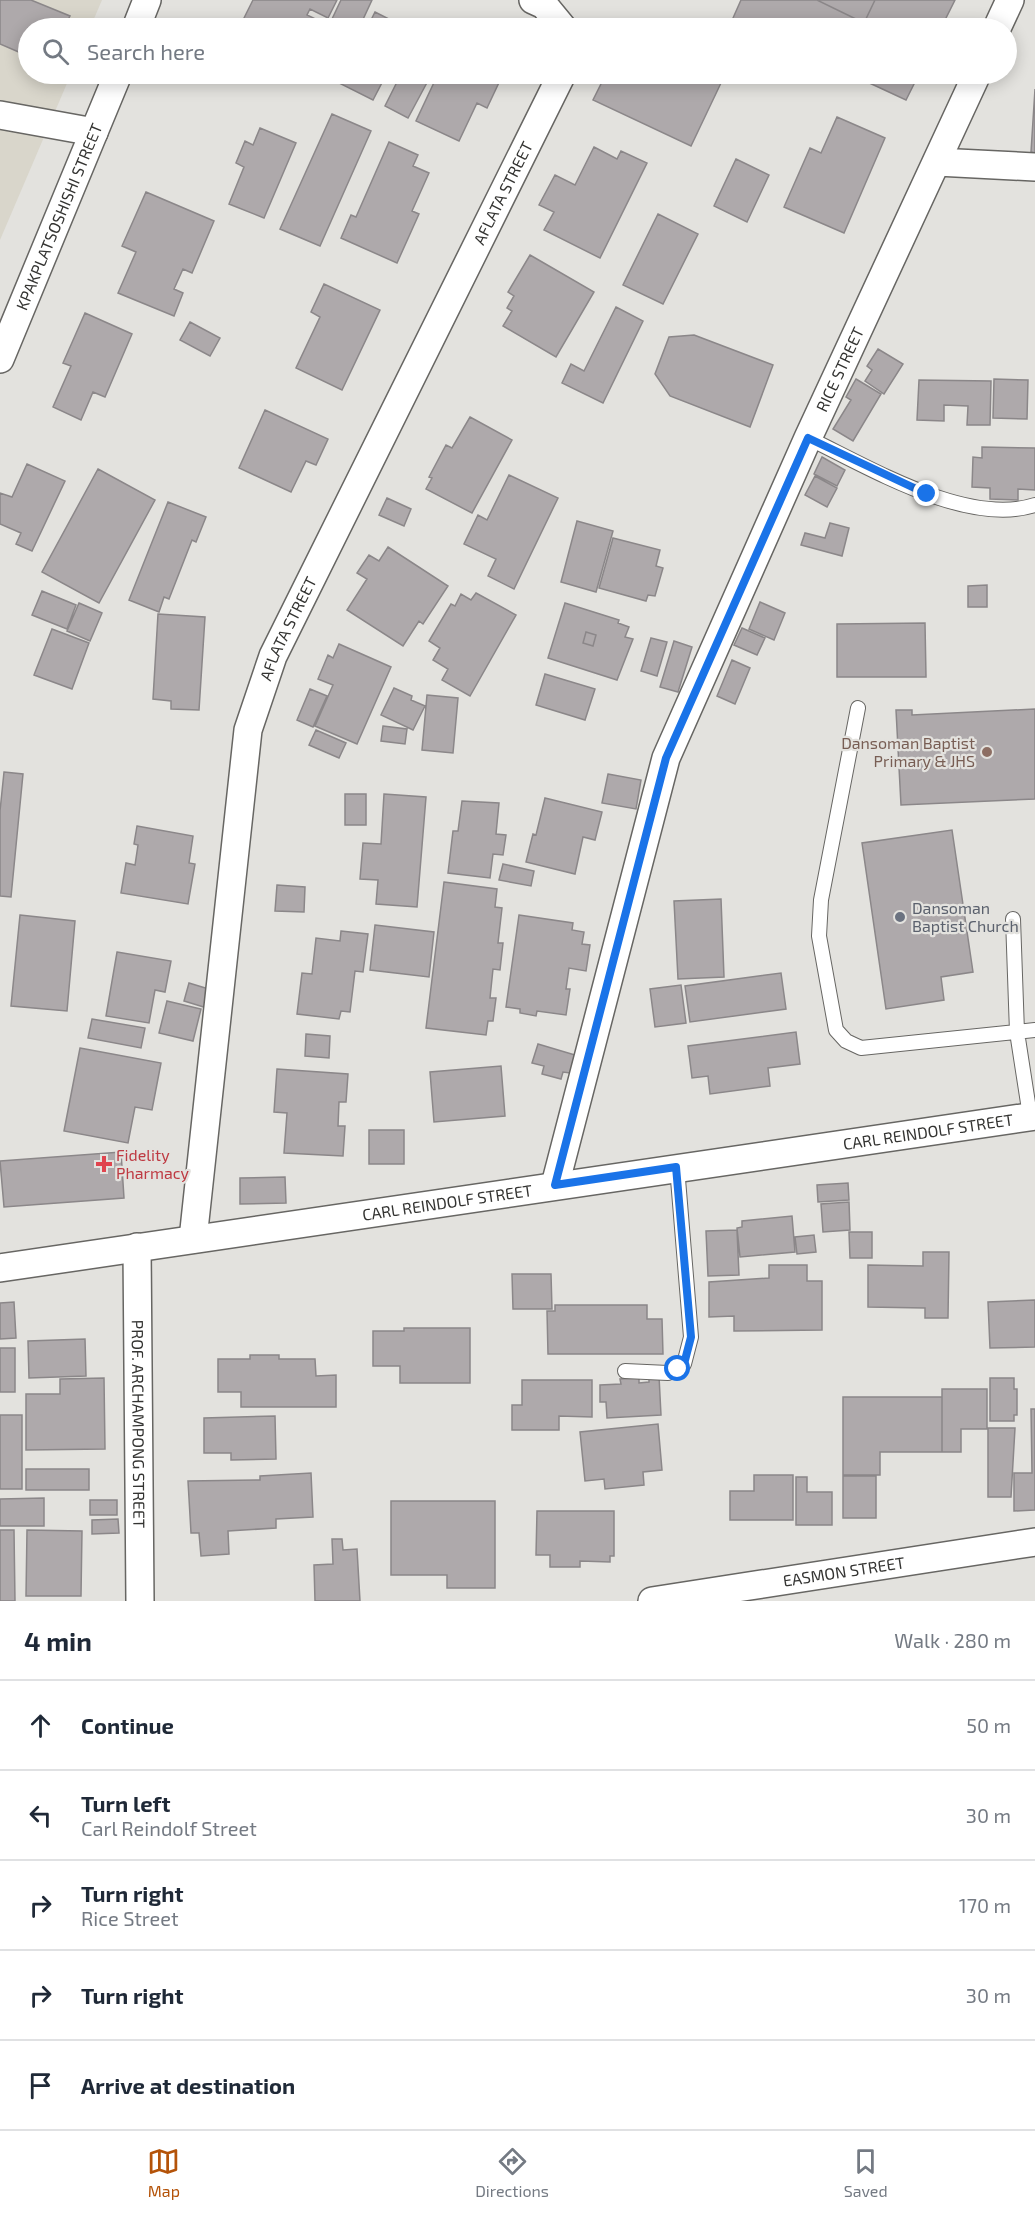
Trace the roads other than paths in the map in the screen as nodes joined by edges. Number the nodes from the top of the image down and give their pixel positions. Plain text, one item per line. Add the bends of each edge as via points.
1 (147, 0) edge
2 (532, 0) edge
3 (1010, 0) edge
4 (140, 18) edge
5 (555, 18) edge
6 (1002, 18) edge
7 (114, 84) edge
8 (557, 84) edge
9 (972, 84) edge
10 (0, 115) edge
11 (94, 132) junction
12 (937, 162) junction
13 (1035, 167) edge
14 (0, 360) edge
15 (808, 438) junction
16 (1035, 505) edge
17 (858, 708) dead end
18 (1013, 919) dead end
19 (1035, 1030) edge
20 (1017, 1032) junction
21 (1033, 1116) edge
22 (676, 1167) junction
23 (555, 1185) junction
24 (193, 1239) junction
25 (137, 1247) junction
26 (0, 1268) edge
27 (625, 1371) dead end
28 (1035, 1542) edge
29 (140, 1601) edge
30 (652, 1601) edge

1 - 4 street
2 - 5 street via 544,5
3 - 6 street
7 - 11 street, KPAKPLATSOSHISHI STREET
8 - 24 street, AFLATA STREET via 273,656 248,730
9 - 12 street, RICE STREET
10 - 11 street
11 - 14 street, KPAKPLATSOSHISHI STREET
12 - 13 street
12 - 15 street, RICE STREET
15 - 16 lane via 927,494 969,507
15 - 23 street, RICE STREET via 666,758
17 - 20 lane via 820,900 819,936 836,1030 846,1041 861,1048
18 - 20 lane
19 - 20 lane
20 - 21 lane
21 - 22 street, CARL REINDOLF STREET
22 - 23 street, CARL REINDOLF STREET
22 - 27 lane via 691,1337 688,1353 684,1364 668,1373
23 - 24 street, CARL REINDOLF STREET
24 - 25 street, CARL REINDOLF STREET
25 - 26 street, CARL REINDOLF STREET
25 - 29 street, PROF. ARCHAMPONG STREET
28 - 30 street, EASMON STREET

